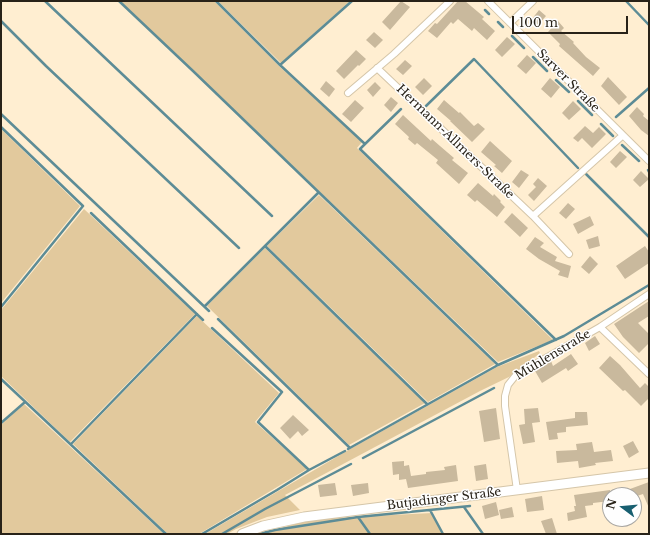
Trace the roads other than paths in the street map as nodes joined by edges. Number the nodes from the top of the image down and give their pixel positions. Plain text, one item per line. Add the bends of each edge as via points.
1 (450, 1) edge
2 (488, 1) edge
3 (533, 1) edge
4 (510, 23) junction
5 (377, 68) junction
6 (348, 93) dead end
7 (622, 136) junction
8 (649, 161) edge
9 (533, 216) junction
10 (569, 254) dead end
11 (649, 294) edge
12 (600, 327) junction
13 (649, 374) edge
14 (649, 473) edge
15 (516, 490) junction
16 (242, 534) edge

1 - 5 street
2 - 4 street, Sarver Straße
3 - 4 street
4 - 7 street, Sarver Straße
5 - 6 street
5 - 9 street, Hermann-Allmers-Straße
7 - 8 street, Sarver Straße
7 - 9 street
9 - 10 street, Hermann-Allmers-Straße
11 - 12 street, Mühlenstraße
12 - 13 street
12 - 15 street, Mühlenstraße via 516,375 508,385 505,406
14 - 15 main road, Butjadinger Straße
15 - 16 main road, Butjadinger Straße via 304,517 274,523

